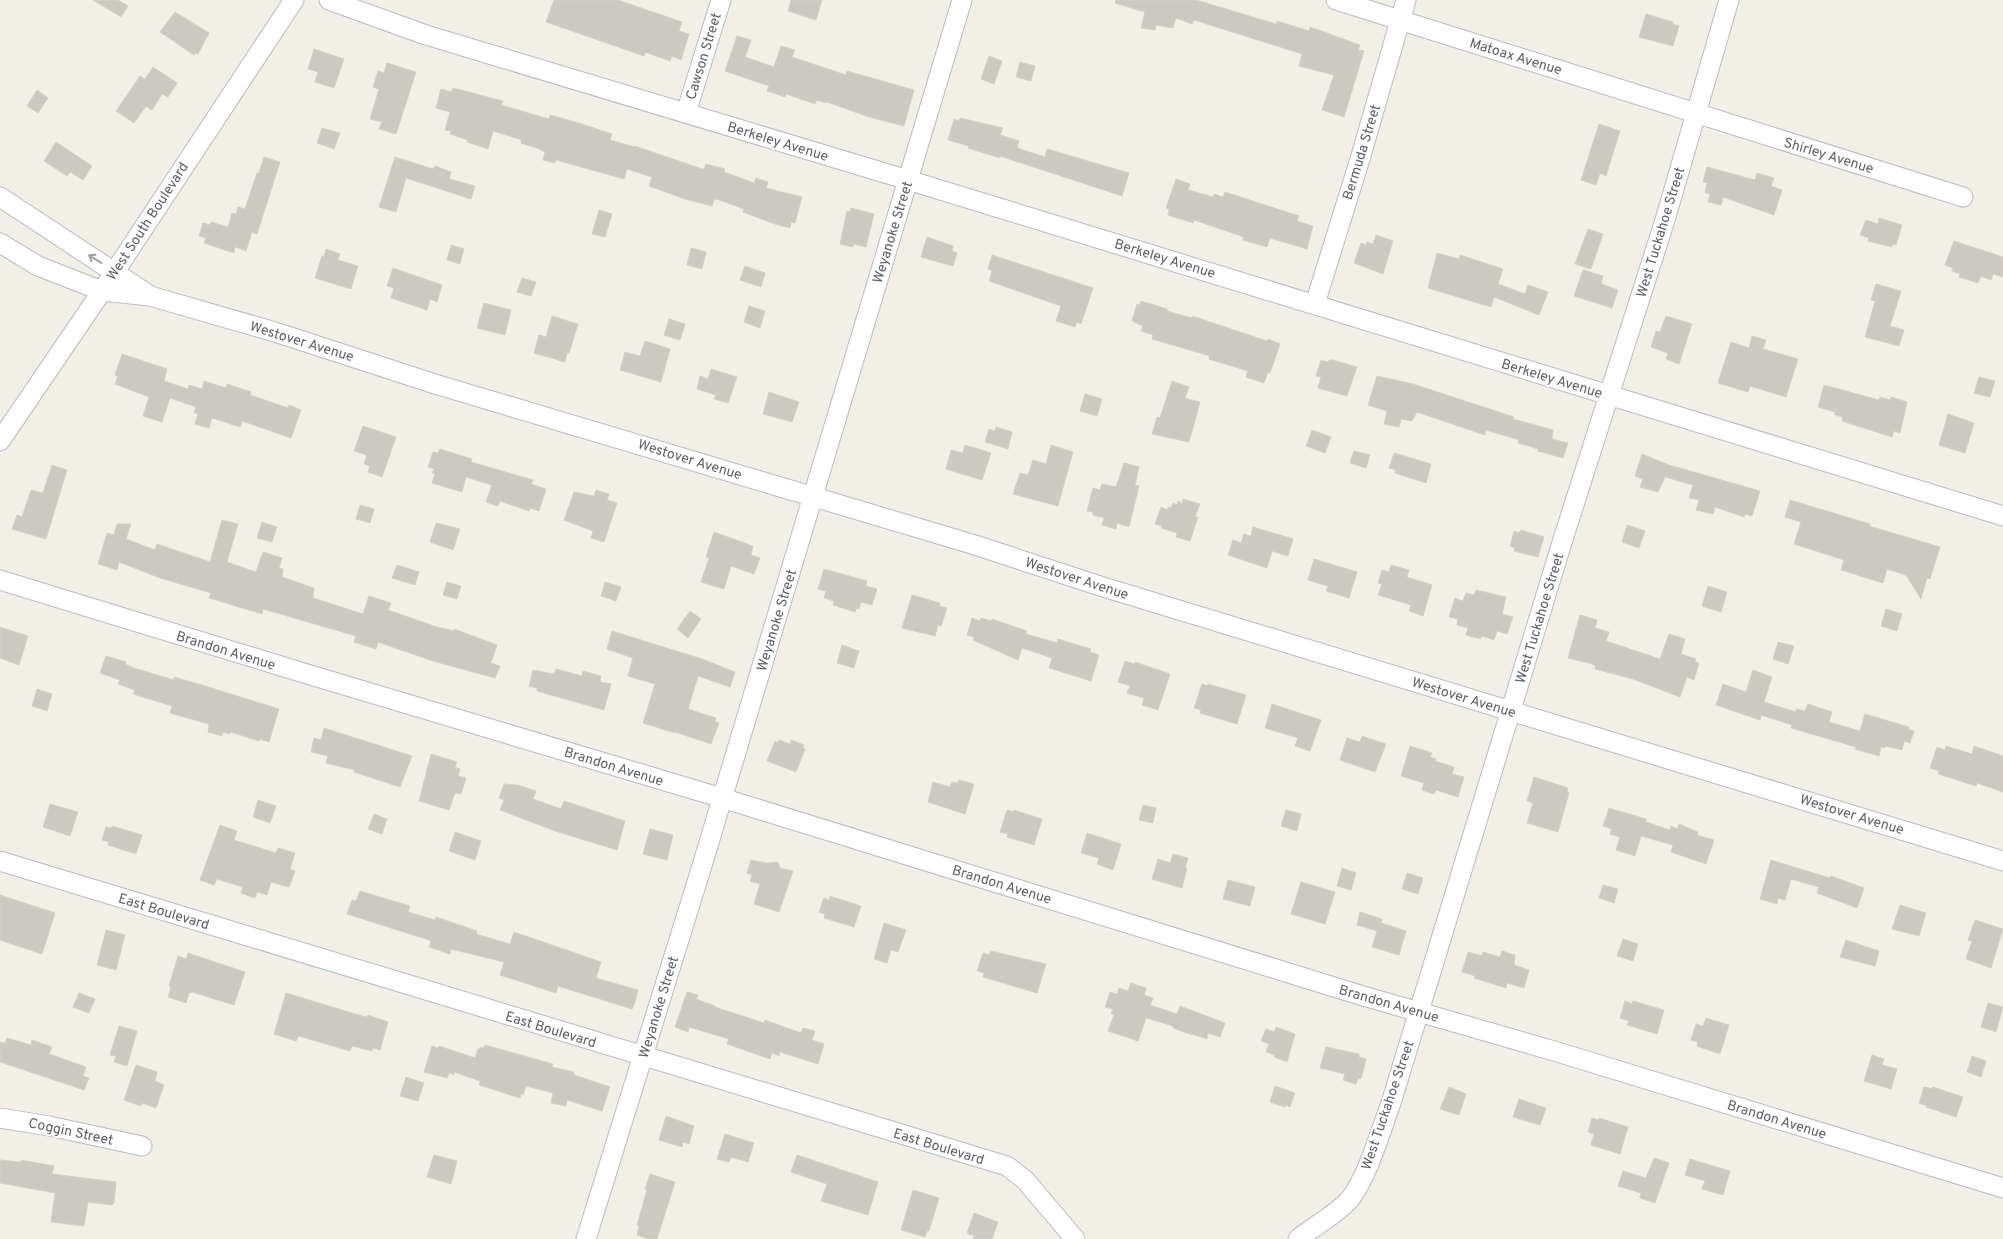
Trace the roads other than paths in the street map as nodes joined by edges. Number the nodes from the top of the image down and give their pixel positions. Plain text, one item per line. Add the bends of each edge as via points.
1 (294, 0) edge
2 (328, 0) edge
3 (721, 0) edge
4 (962, 0) edge
5 (1336, 0) edge
6 (1406, 0) edge
7 (1729, 0) edge
8 (1400, 20) junction
9 (686, 113) junction
10 (1696, 113) junction
11 (908, 180) junction
12 (0, 197) edge
13 (1964, 197) dead end
14 (0, 243) edge
15 (115, 271) junction
16 (102, 291) junction
17 (150, 296) junction
18 (1315, 304) junction
19 (1608, 396) junction
20 (0, 441) edge
21 (813, 496) junction
22 (2003, 516) edge
23 (0, 580) edge
24 (1511, 711) junction
25 (722, 798) junction
26 (0, 861) edge
27 (2003, 861) edge
28 (1418, 1012) junction
29 (642, 1057) junction
30 (0, 1118) edge
31 (142, 1146) dead end
32 (2003, 1188) edge
33 (586, 1239) edge
34 (1075, 1239) edge
35 (1298, 1239) edge

1 - 15 street, West South Boulevard
2 - 9 street, Berkeley Avenue via 426,35
3 - 9 street, Cawson Street
4 - 11 street, Weyanoke Street
5 - 8 street, Matoax Avenue
6 - 8 street, Bermuda Street
7 - 10 street, West Tuckahoe Street
8 - 10 street, Matoax Avenue
8 - 18 street, Bermuda Street
9 - 11 street, Berkeley Avenue
10 - 13 street, Shirley Avenue
10 - 19 street, West Tuckahoe Street
11 - 18 street, Berkeley Avenue
11 - 21 street, Weyanoke Street
15 -> 12 street, Westover Avenue
14 - 16 street, Westover Avenue via 38,266
15 - 16 street, West South Boulevard
15 - 17 street, Westover Avenue
16 - 17 street, Westover Avenue
16 - 20 street, West South Boulevard
17 - 21 street, Westover Avenue
18 - 19 street, Berkeley Avenue
19 - 22 street, Berkeley Avenue
19 - 24 street, West Tuckahoe Street
21 - 24 street, Westover Avenue
21 - 25 street, Weyanoke Street
23 - 25 street, Brandon Avenue
24 - 27 street, Westover Avenue
24 - 28 street, West Tuckahoe Street
25 - 28 street, Brandon Avenue
25 - 29 street, Weyanoke Street
26 - 29 street, East Boulevard
28 - 32 street, Brandon Avenue via 1554,1050
28 - 35 street, West Tuckahoe Street via 1391,1103 1360,1182 1337,1212
29 - 33 street, Weyanoke Street
29 - 34 street, East Boulevard via 1007,1166 1025,1180
30 - 31 street, Coggin Street

